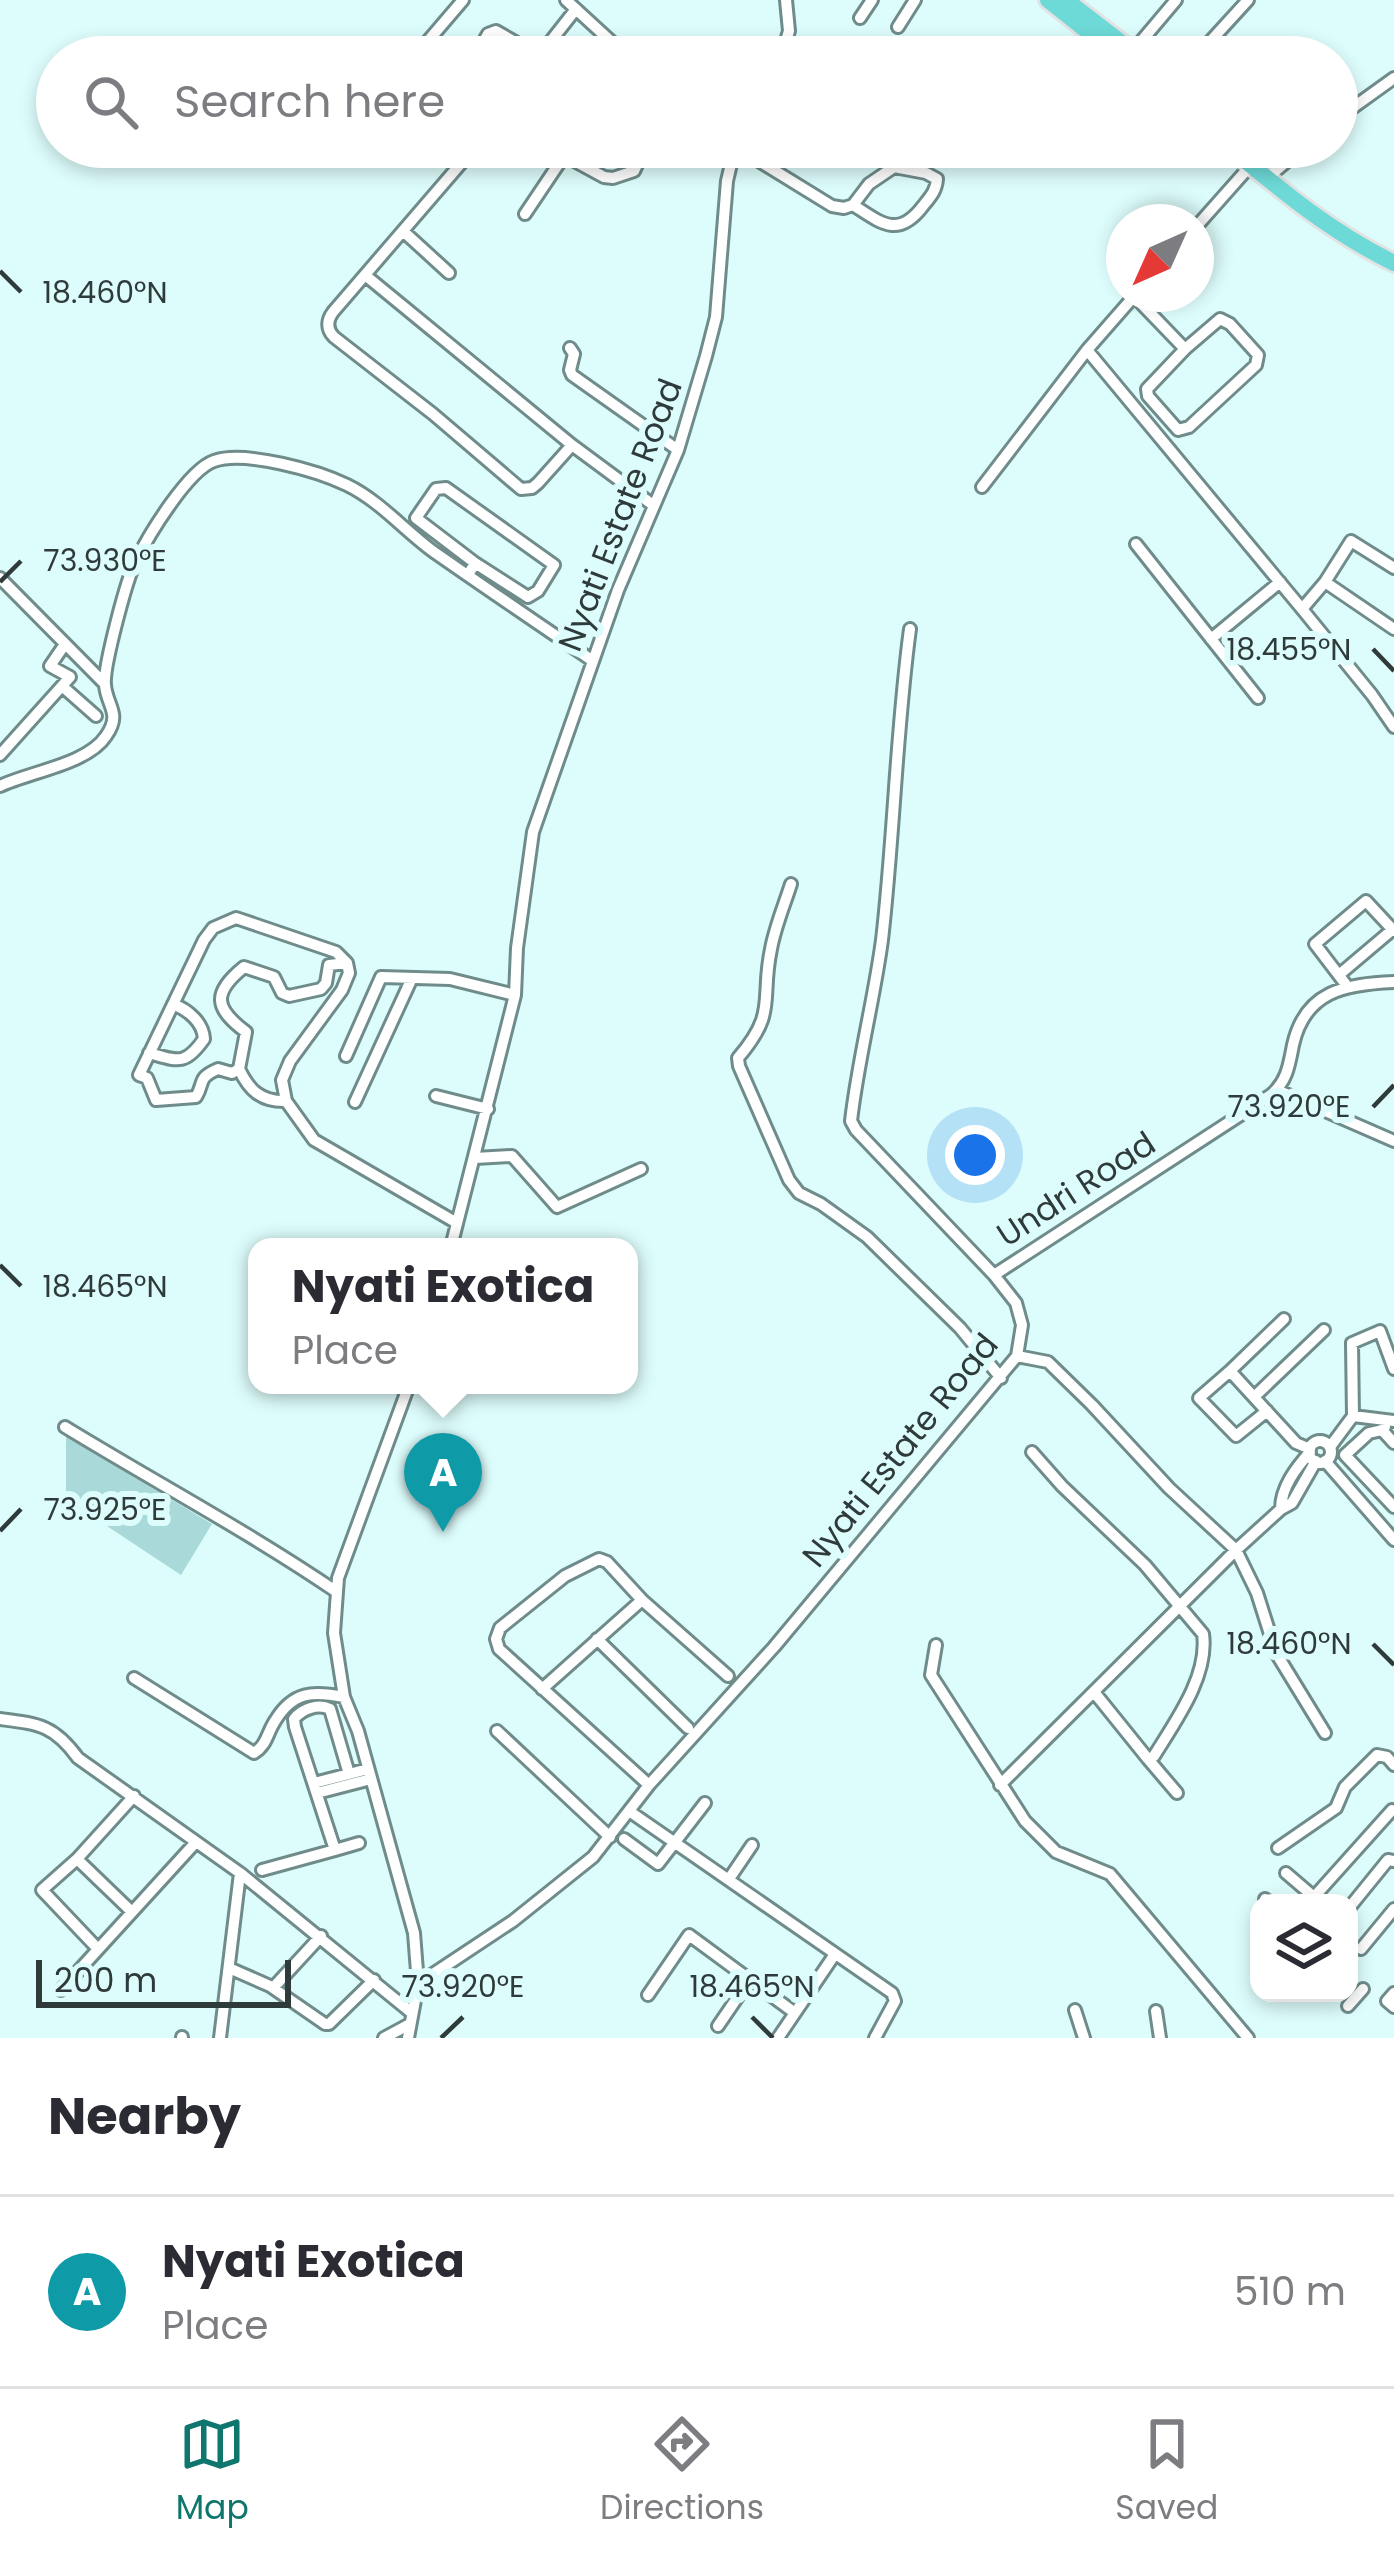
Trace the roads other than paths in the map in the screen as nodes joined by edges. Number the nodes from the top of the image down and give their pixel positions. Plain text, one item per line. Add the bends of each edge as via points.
1 (463, 0) edge
2 (786, 0) edge
3 (872, 0) edge
4 (915, 0) edge
5 (1048, 0) edge
6 (1066, 0) edge
7 (1176, 0) edge
8 (1248, 0) edge
9 (571, 5) edge
10 (860, 18) dead end
11 (898, 27) dead end
12 (432, 36) edge
13 (552, 36) edge
14 (605, 36) edge
15 (788, 36) edge
16 (1102, 36) edge
17 (1109, 36) edge
18 (1147, 36) edge
19 (1215, 36) edge
20 (1394, 78) edge
21 (1358, 104) edge
22 (457, 168) edge
23 (557, 168) edge
24 (596, 168) edge
25 (635, 168) edge
26 (730, 168) edge
27 (770, 168) edge
28 (892, 168) edge
29 (900, 168) edge
30 (1249, 168) edge
31 (1254, 168) edge
32 (1266, 168) edge
33 (1280, 168) edge
34 (1273, 174) junction
35 (853, 205) junction
36 (1214, 207) edge
37 (525, 214) dead end
38 (403, 231) junction
39 (1394, 253) edge
40 (1394, 263) edge
41 (449, 273) dead end
42 (364, 275) junction
43 (1120, 312) edge
44 (1151, 312) edge
45 (570, 348) dead end
46 (1185, 349) junction
47 (1088, 350) junction
48 (572, 445) junction
49 (678, 450) junction
50 (982, 487) dead end
51 (653, 505) junction
52 (1136, 544) dead end
53 (475, 563) junction
54 (1394, 568) edge
55 (468, 575) junction
56 (0, 578) edge
57 (1280, 582) junction
58 (1325, 582) junction
59 (1302, 609) junction
60 (910, 629) dead end
61 (1394, 629) edge
62 (1211, 639) junction
63 (65, 644) junction
64 (593, 661) junction
65 (105, 684) junction
66 (62, 686) junction
67 (1258, 698) dead end
68 (96, 716) dead end
69 (1394, 728) edge
70 (0, 755) edge
71 (0, 786) edge
72 (791, 884) dead end
73 (1393, 930) edge
74 (347, 963) junction
75 (412, 978) junction
76 (1344, 980) junction
77 (1394, 982) edge
78 (515, 995) junction
79 (173, 1004) junction
80 (149, 1053) junction
81 (346, 1056) dead end
82 (238, 1069) junction
83 (1277, 1090) junction
84 (436, 1096) dead end
85 (286, 1102) junction
86 (355, 1102) dead end
87 (488, 1108) junction
88 (1394, 1141) edge
89 (475, 1158) junction
90 (640, 1169) dead end
91 (457, 1223) junction
92 (453, 1238) edge
93 (994, 1275) junction
94 (1284, 1319) dead end
95 (1394, 1326) edge
96 (1324, 1330) dead end
97 (1380, 1331) junction
98 (1017, 1355) junction
99 (1394, 1369) edge
100 (1229, 1371) junction
101 (1001, 1378) junction
102 (406, 1394) edge
103 (1254, 1397) junction
104 (1267, 1411) junction
105 (1353, 1416) junction
106 (1389, 1424) edge
107 (64, 1426) dead end
108 (1394, 1443) edge
109 (1330, 1447) junction
110 (1032, 1452) dead end
111 (1315, 1456) junction
112 (1394, 1507) edge
113 (1394, 1540) edge
114 (1236, 1550) junction
115 (337, 1592) junction
116 (642, 1600) junction
117 (1179, 1607) junction
118 (597, 1640) junction
119 (935, 1645) dead end
120 (728, 1676) dead end
121 (134, 1678) dead end
122 (542, 1689) junction
123 (1094, 1692) junction
124 (344, 1696) junction
125 (0, 1719) edge
126 (688, 1727) dead end
127 (497, 1731) dead end
128 (1325, 1733) dead end
129 (1148, 1759) junction
130 (1394, 1766) edge
131 (350, 1774) junction
132 (370, 1774) junction
133 (649, 1785) junction
134 (1000, 1785) junction
135 (316, 1788) junction
136 (1177, 1793) dead end
137 (134, 1796) junction
138 (705, 1803) dead end
139 (1391, 1810) edge
140 (629, 1811) junction
141 (610, 1837) junction
142 (623, 1839) dead end
143 (676, 1841) junction
144 (196, 1842) junction
145 (1363, 1842) junction
146 (359, 1843) dead end
147 (752, 1845) dead end
148 (1277, 1848) dead end
149 (335, 1850) junction
150 (77, 1859) junction
151 (1390, 1862) edge
152 (262, 1870) dead end
153 (240, 1873) junction
154 (1286, 1873) dead end
155 (730, 1879) junction
156 (1358, 1898) edge
157 (1394, 1909) edge
158 (132, 1912) junction
159 (321, 1936) junction
160 (98, 1949) junction
161 (1361, 1949) dead end
162 (835, 1954) junction
163 (230, 1968) junction
164 (750, 1979) junction
165 (374, 1980) junction
166 (418, 1984) junction
167 (273, 1988) junction
168 (1363, 1989) dead end
169 (61, 1990) dead end
170 (1394, 1993) edge
171 (648, 1995) dead end
172 (1348, 2006) dead end
173 (1394, 2007) edge
174 (1076, 2010) dead end
175 (1156, 2011) dead end
176 (795, 2013) junction
177 (410, 2025) edge
178 (718, 2026) dead end
179 (220, 2038) edge
180 (384, 2038) edge
181 (778, 2038) edge
182 (875, 2038) edge
183 (1084, 2038) edge
184 (1160, 2038) edge
185 (1248, 2038) edge

1 - 12 street
2 - 15 street
3 - 10 street
4 - 11 street
5 - 16 highway
6 - 17 highway
7 - 18 street
8 - 19 street
9 - 13 street
9 - 14 street
20 - 21 street
22 - 38 street
23 - 37 street
24 - 25 street via 613,178
26 - 49 street, Nyati Estate Road via 716,317
27 - 35 street via 832,206
28 - 35 street
29 - 35 street via 937,179 916,215 886,225
30 - 36 street
31 - 40 highway via 1337,233
32 - 34 highway
33 - 34 street
34 - 39 highway via 1337,223
38 - 41 street
38 - 42 street
42 - 48 street
42 - 48 street via 329,316 331,334 515,486 532,488
43 - 47 street
44 - 46 street
45 - 49 street via 572,375
46 - 46 street via 1220,319 1258,361 1184,430 1147,389
47 - 50 street
47 - 57 street
48 - 51 street
49 - 51 street, Nyati Estate Road
51 - 64 street, Nyati Estate Road
52 - 62 street
53 - 53 street via 416,518 436,489 446,488 554,565 528,597
53 - 55 street
54 - 58 street via 1351,541
55 - 64 street
55 - 65 street via 374,502 321,473 252,458 213,461 188,481 134,564
56 - 63 street
57 - 59 street
57 - 62 street
58 - 59 street
58 - 61 street
59 - 69 street
60 - 93 street, Nyati Estate Road via 882,936 851,1120
62 - 67 street
63 - 65 street
63 - 66 street via 50,666 70,677
64 - 78 street, Nyati Estate Road via 533,832
65 - 71 street via 114,720 98,746
66 - 68 street
66 - 70 street
72 - 101 street via 770,950 766,1012 738,1058 745,1080 788,1180 866,1238
73 - 76 street
73 - 76 street via 1366,901 1315,944
74 - 79 street via 336,952 236,918 213,928
74 - 82 street via 329,965 321,989 289,996 274,977 251,968 233,976 219,996 226,1016 246,1032
74 - 85 street via 343,989 290,1061 282,1080
75 - 78 street
75 - 81 street via 381,977
75 - 86 street
76 - 77 street
76 - 83 street via 1306,1010
78 - 87 street, Nyati Estate Road
79 - 80 street
79 - 80 street via 200,1024 204,1039 187,1058
80 - 82 street via 139,1075 161,1102 196,1097 203,1076
82 - 85 street via 255,1094
83 - 88 street
83 - 93 street, Undri Road
84 - 87 street
85 - 91 street via 314,1140
87 - 89 street, Nyati Estate Road
89 - 90 street via 512,1156 557,1207
89 - 91 street, Nyati Estate Road
91 - 92 street, Nyati Estate Road
93 - 98 street, Nyati Estate Road via 1016,1303
94 - 100 street
95 - 97 street
96 - 103 street
97 - 99 street
97 - 105 street via 1352,1343
98 - 101 street, Nyati Estate Road
98 - 114 street via 1048,1362
100 - 103 street
100 - 104 street via 1199,1398 1236,1436
101 - 133 street, Nyati Estate Road
102 - 115 street
103 - 104 street
104 - 111 street
105 - 106 street
105 - 109 street
106 - 108 street
106 - 112 street via 1345,1455
107 - 115 street
109 - 111 street via 1330,1456
109 - 111 street via 1317,1442
110 - 117 street
111 - 113 street
111 - 114 street via 1292,1502
114 - 117 street
114 - 128 street via 1276,1653
115 - 124 street
116 - 118 street
116 - 120 street
116 - 122 street via 599,1559 500,1628 499,1649
117 - 123 street
117 - 129 street via 1203,1634 1201,1664
118 - 122 street
118 - 126 street
119 - 134 street via 931,1675
121 - 124 street via 254,1753 299,1697
122 - 133 street
123 - 129 street
123 - 134 street
124 - 132 street
125 - 137 street via 39,1724 62,1737 78,1758
127 - 141 street
129 - 136 street
130 - 148 street via 1377,1755 1336,1808
131 - 132 street
131 - 135 street
131 - 135 street via 333,1714 315,1707 294,1719
132 - 135 street
132 - 166 street via 414,1933
133 - 140 street, Nyati Estate Road
134 - 185 street via 1056,1852 1110,1874
135 - 149 street
137 - 144 street
137 - 150 street
138 - 143 street
139 - 145 street
140 - 141 street, Nyati Estate Road
140 - 143 street
141 - 166 street, Nyati Estate Road via 513,1921
142 - 143 street via 658,1864
143 - 155 street
144 - 153 street
144 - 158 street
145 - 151 street
145 - 154 street via 1314,1897
146 - 149 street
147 - 155 street
149 - 152 street
150 - 158 street
150 - 160 street via 42,1890
151 - 156 street
153 - 159 street
153 - 163 street
155 - 162 street
157 - 161 street
158 - 160 street
159 - 165 street
159 - 167 street
160 - 169 street
162 - 176 street
162 - 182 street via 892,1993
163 - 167 street
163 - 179 street
164 - 171 street via 689,1935
164 - 176 street
164 - 178 street
165 - 167 street via 329,2024
165 - 177 street
166 - 177 street
168 - 172 street
170 - 173 street via 1387,2001
174 - 183 street
175 - 184 street
176 - 181 street
177 - 180 street

